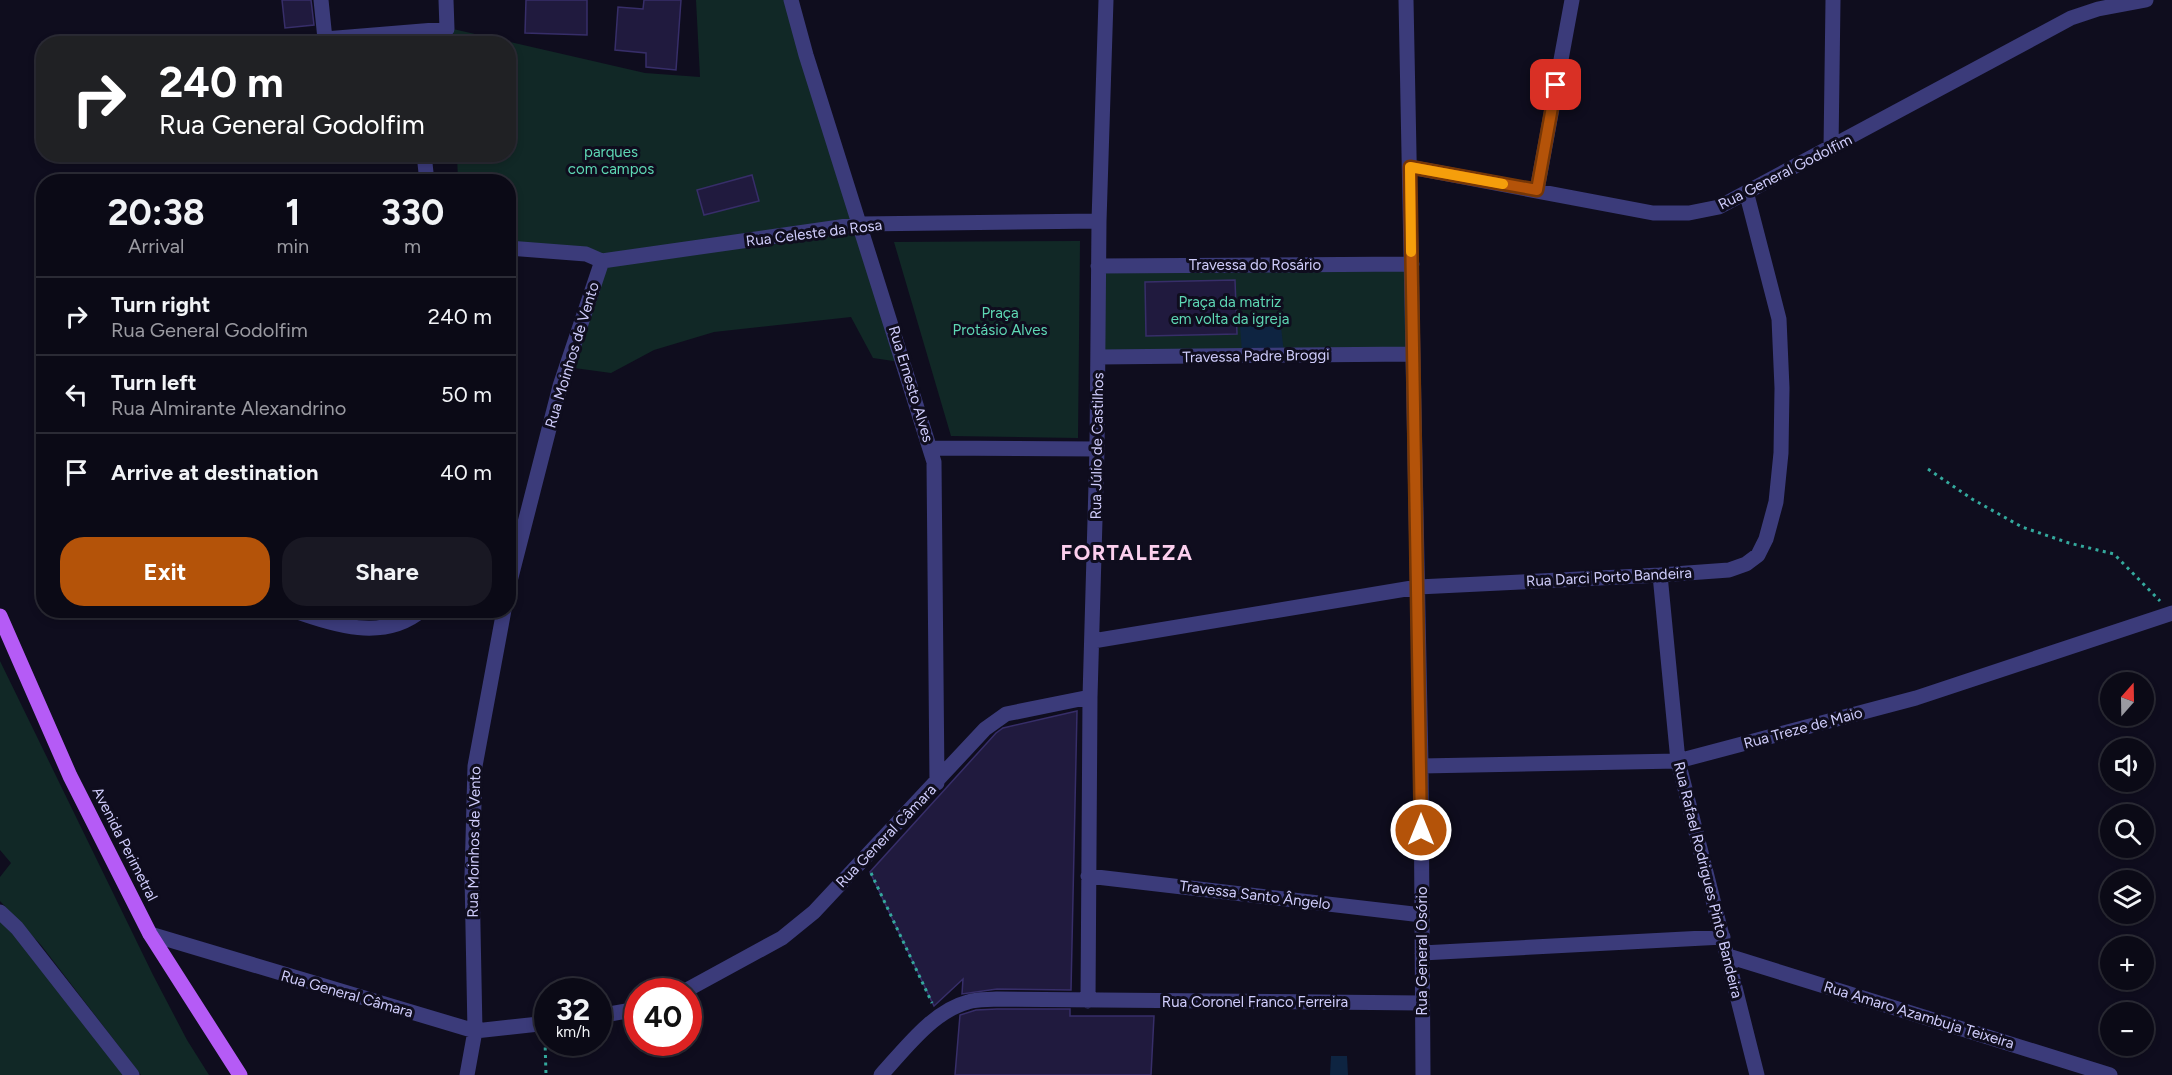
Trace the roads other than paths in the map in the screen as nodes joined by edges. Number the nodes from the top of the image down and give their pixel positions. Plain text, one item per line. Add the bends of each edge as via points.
1 (321, 0) edge
2 (446, 0) edge
3 (791, 0) edge
4 (1106, 0) edge
5 (1406, 0) edge
6 (1572, 0) edge
7 (1833, 0) edge
8 (2146, 0) edge
9 (2097, 4) edge
10 (325, 36) edge
11 (421, 36) edge
12 (1831, 149) junction
13 (1410, 167) junction
14 (1537, 190) junction
15 (1747, 195) junction
16 (1099, 221) junction
17 (861, 224) junction
18 (516, 249) edge
19 (602, 261) junction
20 (1412, 264) junction
21 (1098, 266) junction
22 (1413, 354) junction
23 (1099, 357) junction
24 (932, 448) junction
25 (1097, 449) junction
26 (516, 525) edge
27 (1660, 575) junction
28 (1418, 587) junction
29 (2168, 609) edge
30 (0, 616) edge
31 (315, 618) edge
32 (409, 618) edge
33 (503, 618) edge
34 (1093, 641) junction
35 (1090, 697) junction
36 (1678, 761) junction
37 (1421, 766) junction
38 (937, 783) junction
39 (1088, 876) junction
40 (0, 912) edge
41 (1422, 915) junction
42 (150, 934) junction
43 (1723, 938) junction
44 (1422, 953) junction
45 (1728, 956) junction
46 (702, 982) edge
47 (1088, 1001) junction
48 (1422, 1003) junction
49 (534, 1024) edge
50 (475, 1031) junction
51 (132, 1075) edge
52 (240, 1075) edge
53 (467, 1075) edge
54 (881, 1075) edge
55 (1424, 1075) edge
56 (1757, 1075) edge
57 (2110, 1075) edge

1 - 10 street
2 - 11 street via 447,29
3 - 17 street, Rua Ernesto Alves
4 - 16 street, Rua Júlio de Castilhos
5 - 13 street, Rua General Osório
6 - 14 street
7 - 12 street
8 - 9 street, Rua General Godolfim
9 - 12 street, Rua General Godolfim
12 - 15 street, Rua General Godolfim
13 - 14 street, Rua General Godolfim
13 - 20 street, Rua General Osório
14 - 15 street, Rua General Godolfim via 1653,213 1699,211
15 - 27 street, Rua Darci Porto Bandeira via 1779,319 1781,453 1776,502 1766,539 1758,555 1746,564 1729,570
16 - 17 street, Rua Celeste da Rosa
16 - 21 street, Rua Júlio de Castilhos
17 - 19 street, Rua Celeste da Rosa
17 - 24 street, Rua Ernesto Alves
18 - 19 street via 586,254
19 - 26 street, Rua Moinhos de Vento
20 - 21 street, Travessa do Rosário
20 - 22 street, Rua General Osório
21 - 23 street, Rua Júlio de Castilhos
22 - 23 street, Travessa Padre Broggi
22 - 28 street, Rua General Osório
23 - 25 street, Rua Júlio de Castilhos
24 - 25 street
24 - 38 street, Rua Ernesto Alves
25 - 34 street, Rua Júlio de Castilhos
27 - 28 street, Rua Darci Porto Bandeira
27 - 36 street, Rua Rafael Rodrigues Pinto Bandeira
28 - 34 street, Rua Darci Porto Bandeira
28 - 37 street, Rua General Osório
29 - 36 street, Rua Treze de Maio via 1916,698
30 - 42 main road, Avenida Perimetral via 70,776
31 - 32 street via 353,628 376,629 398,625
33 - 50 street, Rua Moinhos de Vento via 475,766
34 - 35 street, Rua Júlio de Castilhos
35 - 38 street, Rua General Câmara via 1006,714 985,729
35 - 39 street, Rua Júlio de Castilhos
36 - 37 street, Rua Treze de Maio
36 - 43 street, Rua Rafael Rodrigues Pinto Bandeira
37 - 41 street, Rua General Osório
38 - 46 street, Rua General Câmara via 813,912 782,938
39 - 41 street, Travessa Santo Ângelo
39 - 47 street, Rua Júlio de Castilhos
40 - 51 street via 17,928
41 - 44 street, Rua General Osório
42 - 50 street, Rua General Câmara
42 - 52 main road, Avenida Perimetral
43 - 44 street
43 - 45 street, Rua Rafael Rodrigues Pinto Bandeira
44 - 48 street, Rua General Osório
45 - 56 street, Rua Rafael Rodrigues Pinto Bandeira
45 - 57 street, Rua Amaro Azambuja Teixeira
47 - 48 street, Rua Coronel Franco Ferreira
47 - 54 street, Rua Coronel Franco Ferreira via 969,1001 939,1018
48 - 55 street, Rua General Osório
49 - 50 street, Rua General Câmara
50 - 53 street, Rua Moinhos de Vento

